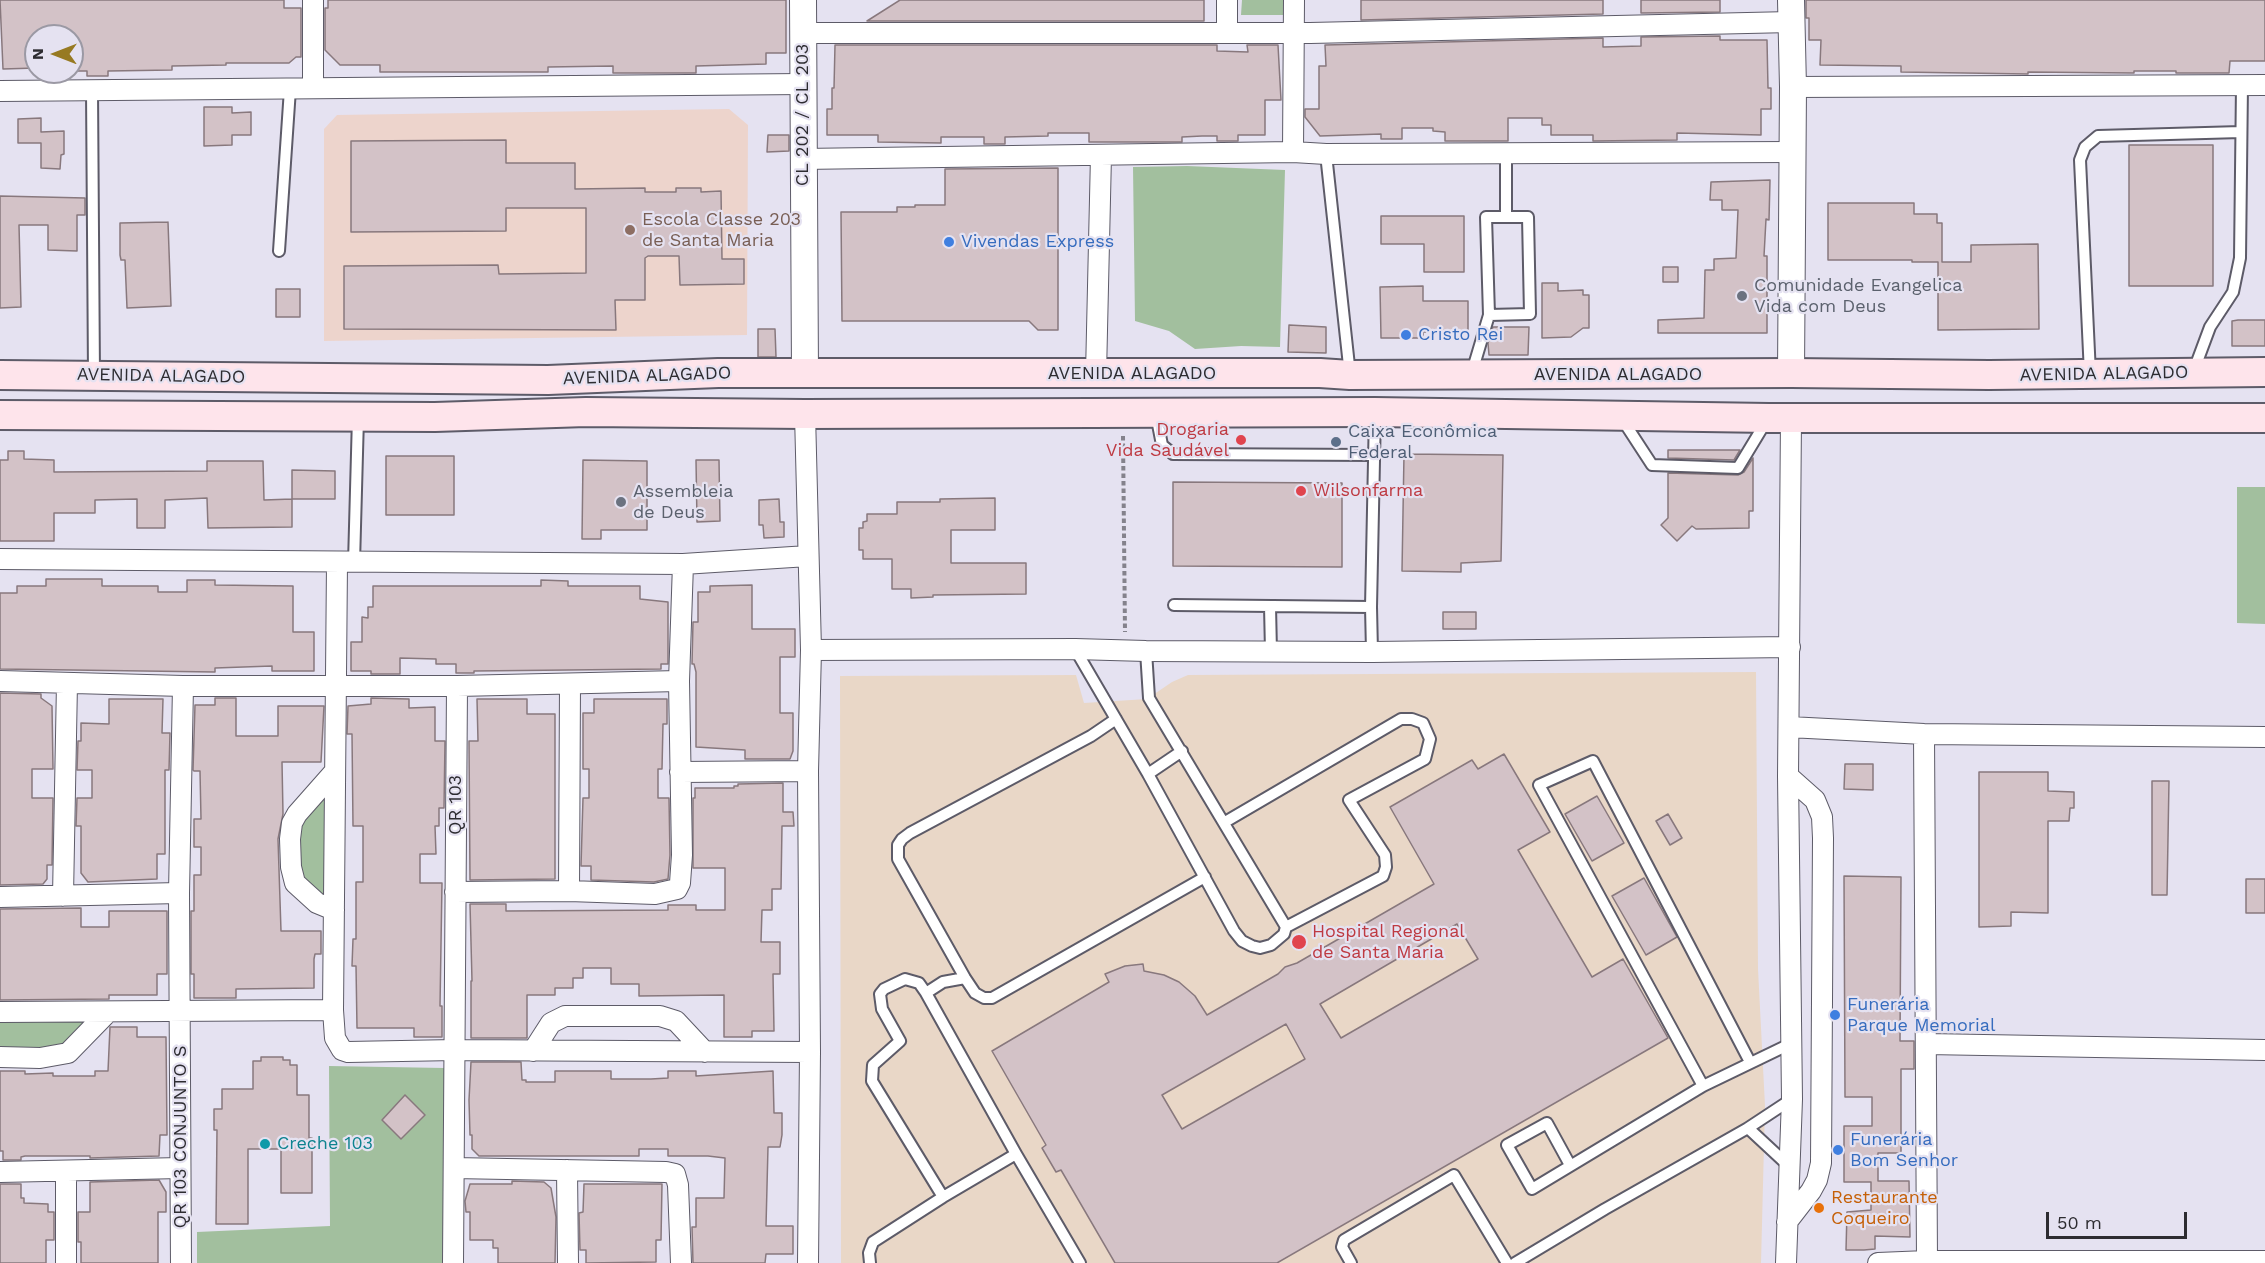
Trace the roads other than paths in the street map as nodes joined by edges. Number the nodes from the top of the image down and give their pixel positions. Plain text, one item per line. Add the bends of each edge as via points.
1 (313, 0) edge
2 (803, 0) edge
3 (1227, 0) edge
4 (1294, 0) edge
5 (1791, 11) edge
6 (802, 33) junction
7 (1227, 33) junction
8 (1294, 33) junction
9 (802, 84) junction
10 (2242, 85) junction
11 (2265, 85) edge
12 (1793, 87) junction
13 (313, 88) junction
14 (290, 89) junction
15 (92, 90) junction
16 (0, 91) edge
17 (2241, 132) junction
18 (1293, 152) junction
19 (1792, 152) junction
20 (1326, 154) junction
21 (1506, 154) junction
22 (1101, 155) junction
23 (802, 159) junction
24 (1506, 217) junction
25 (279, 251) dead end
26 (1489, 315) junction
27 (2265, 372) edge
28 (718, 373) junction
29 (805, 373) junction
30 (1791, 373) junction
31 (2193, 373) junction
32 (1096, 374) junction
33 (1471, 374) junction
34 (2090, 374) junction
35 (0, 375) edge
36 (94, 375) junction
37 (1350, 375) junction
38 (1717, 375) junction
39 (548, 380) junction
40 (586, 412) junction
41 (1375, 412) junction
42 (805, 414) junction
43 (1156, 414) junction
44 (1454, 414) junction
45 (0, 415) edge
46 (1614, 415) junction
47 (358, 416) junction
48 (435, 417) junction
49 (1780, 418) junction
50 (2265, 418) edge
51 (1374, 455) junction
52 (808, 556) junction
53 (0, 559) edge
54 (346, 563) junction
55 (683, 564) junction
56 (1174, 605) dead end
57 (1270, 606) junction
58 (1371, 607) junction
59 (1790, 647) junction
60 (1075, 649) junction
61 (811, 650) junction
62 (1146, 651) junction
63 (1271, 652) junction
64 (1372, 652) junction
65 (0, 681) edge
66 (679, 681) junction
67 (67, 683) junction
68 (570, 684) junction
69 (183, 686) junction
70 (337, 686) junction
71 (457, 686) junction
72 (1116, 719) junction
73 (1790, 727) junction
74 (1924, 734) junction
75 (2265, 736) edge
76 (1182, 751) junction
77 (335, 771) junction
78 (808, 771) junction
79 (680, 772) junction
80 (1148, 774) junction
81 (1788, 776) junction
82 (1225, 822) junction
83 (1205, 877) junction
84 (569, 891) junction
85 (455, 892) junction
86 (179, 893) junction
87 (63, 896) junction
88 (0, 897) edge
89 (334, 910) junction
90 (1286, 927) junction
91 (964, 978) junction
92 (926, 993) junction
93 (333, 1010) junction
94 (0, 1012) edge
95 (108, 1012) junction
96 (181, 1012) junction
97 (1790, 1044) junction
98 (1927, 1044) junction
99 (455, 1050) junction
100 (2265, 1050) edge
101 (532, 1051) junction
102 (705, 1052) junction
103 (810, 1052) junction
104 (0, 1057) edge
105 (1750, 1062) junction
106 (1703, 1086) junction
107 (1792, 1099) junction
108 (1748, 1128) junction
109 (1016, 1154) junction
110 (1570, 1165) junction
111 (1790, 1167) junction
112 (180, 1168) junction
113 (454, 1168) junction
114 (567, 1170) junction
115 (66, 1171) junction
116 (0, 1172) edge
117 (943, 1197) junction
118 (1787, 1222) junction
119 (1927, 1261) junction
120 (2265, 1261) edge
121 (66, 1263) edge
122 (181, 1263) edge
123 (453, 1263) edge
124 (568, 1263) edge
125 (681, 1263) edge
126 (808, 1263) edge
127 (870, 1263) edge
128 (1080, 1263) edge
129 (1351, 1263) edge
130 (1507, 1263) edge
131 (1515, 1263) edge
132 (1786, 1263) edge
133 (1878, 1263) edge

1 - 13 street
2 - 6 street, CL 202 / CL 203
3 - 7 street
4 - 8 street
5 - 8 street
5 - 12 street
6 - 7 street
6 - 9 street, CL 202 / CL 203
7 - 8 street
8 - 18 street
9 - 13 street
9 - 23 street, CL 202 / CL 203
10 - 11 street
10 - 12 street
10 - 17 lane
12 - 19 street
13 - 14 street
14 - 15 street
14 - 25 lane
15 - 16 street
15 - 36 lane
17 - 31 lane via 2240,258 2233,292 2210,327
17 - 34 lane via 2098,136 2085,147 2080,160
18 - 20 street
18 - 22 street
19 - 21 street
19 - 30 street
20 - 21 street
20 - 37 lane
21 - 24 lane
22 - 23 street
22 - 32 street
23 - 29 street, CL 202 / CL 203
24 - 26 lane via 1486,217
24 - 26 lane via 1528,217 1530,314
26 - 33 lane
27 - 31 main road, AVENIDA ALAGADO
28 - 29 main road, AVENIDA ALAGADO
28 - 39 main road, AVENIDA ALAGADO
28 - 40 main road via 677,382 586,384
29 - 32 main road, AVENIDA ALAGADO
30 - 34 main road, AVENIDA ALAGADO
30 - 38 main road, AVENIDA ALAGADO
31 - 34 main road, AVENIDA ALAGADO
32 - 37 main road, AVENIDA ALAGADO
33 - 37 main road, AVENIDA ALAGADO
33 - 38 main road, AVENIDA ALAGADO
33 - 44 main road
35 - 36 main road, AVENIDA ALAGADO
36 - 39 main road, AVENIDA ALAGADO
38 - 46 main road via 1688,383 1610,381 1602,394
39 - 48 main road via 554,393 548,402 459,401
40 - 42 main road, AVENIDA ALAGADO
40 - 48 main road, AVENIDA ALAGADO
41 - 43 main road, AVENIDA ALAGADO
41 - 44 main road, AVENIDA ALAGADO
41 - 51 lane
42 - 43 main road, AVENIDA ALAGADO
42 - 52 street
43 - 51 lane via 1162,445 1173,454
44 - 46 main road, AVENIDA ALAGADO
45 - 47 main road, AVENIDA ALAGADO
46 - 49 main road, AVENIDA ALAGADO
46 - 49 lane via 1652,465 1738,468
47 - 48 main road, AVENIDA ALAGADO
47 - 54 lane
49 - 50 main road, AVENIDA ALAGADO
49 - 59 street
51 - 58 lane
52 - 55 street
52 - 61 street
53 - 54 street
54 - 55 street
54 - 70 street
55 - 66 street
56 - 57 lane
57 - 58 lane
57 - 63 lane
58 - 64 lane
59 - 64 street
59 - 73 street
60 - 61 street
60 - 62 street
60 - 72 lane
61 - 78 street
62 - 63 street
62 - 76 lane via 1149,698
63 - 64 street
65 - 67 street
66 - 68 street
66 - 79 street
67 - 69 street
67 - 87 street
68 - 71 street
68 - 84 street
69 - 70 street
69 - 86 street, QR 103 CONJUNTO S
70 - 71 street
70 - 77 street
71 - 85 street, QR 103
72 - 80 lane
72 - 91 lane via 910,833 898,845 898,859
73 - 74 street
73 - 81 street
74 - 75 street
74 - 98 street
76 - 80 lane
76 - 82 lane
77 - 89 street
77 - 89 street via 297,814 290,839 295,883 316,903
78 - 79 street
78 - 103 street
79 - 84 street via 682,855 677,889 655,894
80 - 83 lane
81 - 97 street
81 - 118 street via 1815,800 1822,817 1823,861 1821,1163 1817,1180
82 - 90 lane
82 - 90 lane via 1401,719 1423,723 1430,739 1425,759 1349,800 1385,855 1383,876
83 - 90 lane via 1242,941 1260,948 1271,945
83 - 91 lane via 992,998 975,993
84 - 85 street
85 - 99 street, QR 103
86 - 87 street
86 - 96 street, QR 103 CONJUNTO S
87 - 88 street
89 - 93 street
91 - 92 lane via 943,982
92 - 109 lane
92 - 117 lane via 919,983 904,979 880,994 882,1009 900,1041 873,1065 872,1081
93 - 96 street
93 - 99 street via 335,1038 342,1050 348,1052
94 - 95 street
95 - 96 street
95 - 104 street via 68,1053 40,1058
96 - 112 street, QR 103 CONJUNTO S
97 - 105 lane
97 - 107 street
98 - 100 street
98 - 119 street
99 - 101 street
99 - 113 street, QR 103
101 - 102 street
101 - 102 street via 551,1023 565,1016 660,1016 676,1021
102 - 103 street
103 - 126 street
105 - 106 lane
105 - 106 lane via 1593,760 1539,785
106 - 110 lane
107 - 108 lane
107 - 111 street
108 - 111 lane
108 - 131 lane
109 - 117 lane
109 - 128 lane
110 - 110 lane via 1547,1123 1507,1144 1532,1189
111 - 118 street
112 - 115 street
112 - 122 street, QR 103 CONJUNTO S
113 - 114 street
113 - 123 street, QR 103
114 - 124 street
114 - 125 street via 675,1174
115 - 116 street
115 - 121 street
117 - 127 lane via 873,1242
118 - 132 street
119 - 120 street
119 - 133 street
129 - 130 lane via 1342,1247 1344,1240 1454,1175

